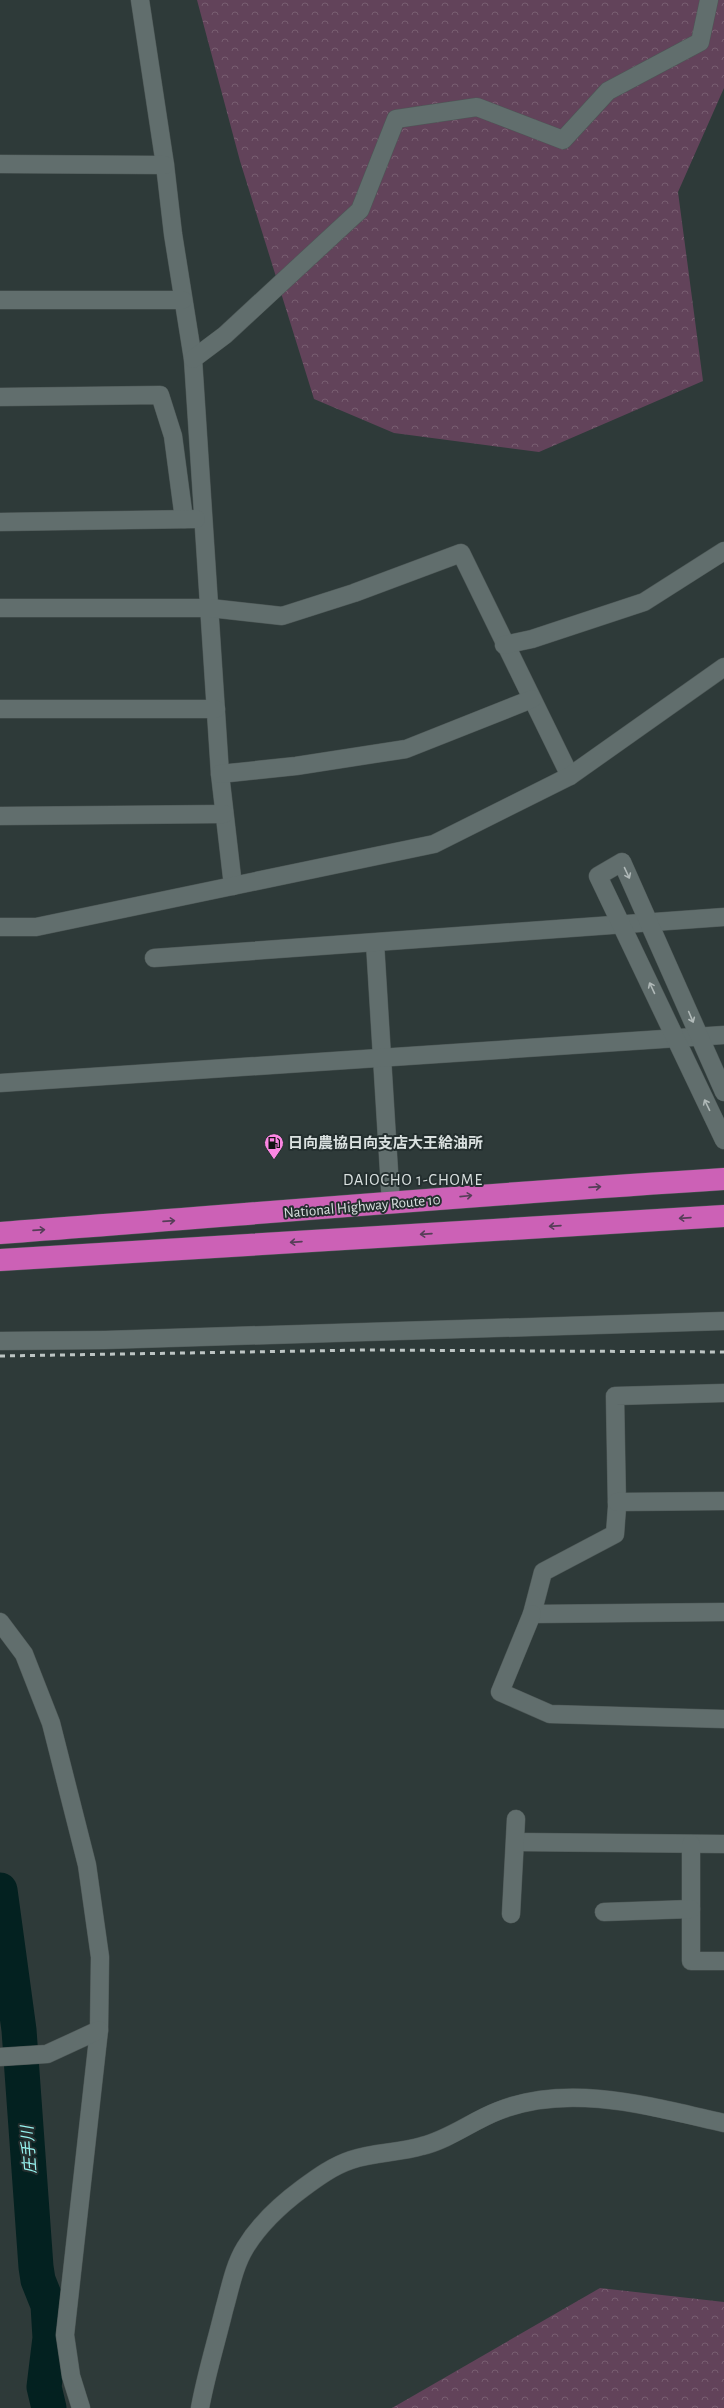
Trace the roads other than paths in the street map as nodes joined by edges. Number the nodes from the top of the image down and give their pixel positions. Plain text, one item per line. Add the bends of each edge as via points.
1 (140, 0) edge
2 (709, 0) edge
3 (0, 164) edge
4 (165, 165) junction
5 (0, 300) edge
6 (183, 300) junction
7 (193, 359) junction
8 (0, 397) edge
9 (184, 519) junction
10 (205, 520) junction
11 (0, 522) edge
12 (724, 551) edge
13 (0, 608) edge
14 (210, 608) junction
15 (504, 645) junction
16 (724, 667) edge
17 (532, 699) junction
18 (0, 709) edge
19 (216, 709) junction
20 (220, 774) junction
21 (570, 776) junction
22 (224, 814) junction
23 (0, 816) edge
24 (233, 886) junction
25 (724, 917) edge
26 (650, 924) junction
27 (623, 926) junction
28 (0, 927) edge
29 (375, 943) junction
30 (154, 958) dead end
31 (724, 1035) edge
32 (699, 1037) junction
33 (675, 1038) junction
34 (383, 1058) junction
35 (0, 1083) edge
36 (724, 1092) edge
37 (724, 1140) edge
38 (724, 1179) edge
39 (391, 1204) junction
40 (724, 1216) edge
41 (0, 1233) edge
42 (0, 1260) edge
43 (724, 1321) edge
44 (0, 1341) edge
45 (724, 1393) edge
46 (724, 1501) edge
47 (617, 1502) junction
48 (724, 1612) edge
49 (532, 1614) junction
50 (0, 1622) edge
51 (724, 1719) edge
52 (516, 1819) dead end
53 (516, 1842) junction
54 (691, 1844) junction
55 (724, 1844) edge
56 (691, 1909) junction
57 (604, 1912) dead end
58 (511, 1914) dead end
59 (724, 1961) edge
60 (99, 2030) junction
61 (0, 2057) edge
62 (724, 2123) edge
63 (81, 2408) edge
64 (200, 2408) edge

1 - 4 street
2 - 7 street via 700,42 608,91 563,140 477,107 396,119 360,210 225,335
3 - 4 street
4 - 6 street
5 - 6 street
6 - 7 street
7 - 10 street via 194,402
8 - 9 street via 160,395 173,436
9 - 10 street
9 - 11 street
10 - 14 street
12 - 15 street via 644,602 532,639
13 - 14 street
14 - 15 street via 282,616 461,553
14 - 19 street
15 - 17 street
16 - 21 street
17 - 20 street via 406,749 296,766
17 - 21 street
18 - 19 street
19 - 20 street
20 - 22 street
21 - 24 street via 434,844
22 - 23 street
22 - 24 street
24 - 28 street via 36,927
25 - 26 street
26 - 27 street
27 -> 26 street via 598,876 622,862
26 -> 32 street
27 - 29 street
33 -> 27 street
29 - 30 street
29 - 34 street
31 - 32 street
32 - 33 street
32 - 36 street
33 - 34 street
37 -> 33 street
34 - 35 street
34 - 39 street
39 -> 38 highway, National Highway Route 10 via 501,1193
41 -> 39 highway, National Highway Route 10
40 -> 42 highway, National Highway Route 10
43 - 44 street
45 - 47 street via 615,1396
46 - 47 street
47 - 49 street via 615,1534 543,1572
48 - 49 street
49 - 51 street via 500,1692 550,1714
50 - 60 street via 24,1654 51,1723 87,1865 100,1958
52 - 53 street
53 - 54 street
53 - 58 street
54 - 55 street
54 - 56 street
56 - 57 street
56 - 59 street via 691,1961
60 - 61 street via 47,2054
60 - 63 street via 65,2335 71,2376
62 - 64 street via 614,2100 538,2100 498,2111 460,2131 423,2146 351,2160 332,2168 275,2210 245,2248 232,2278 213,2346

